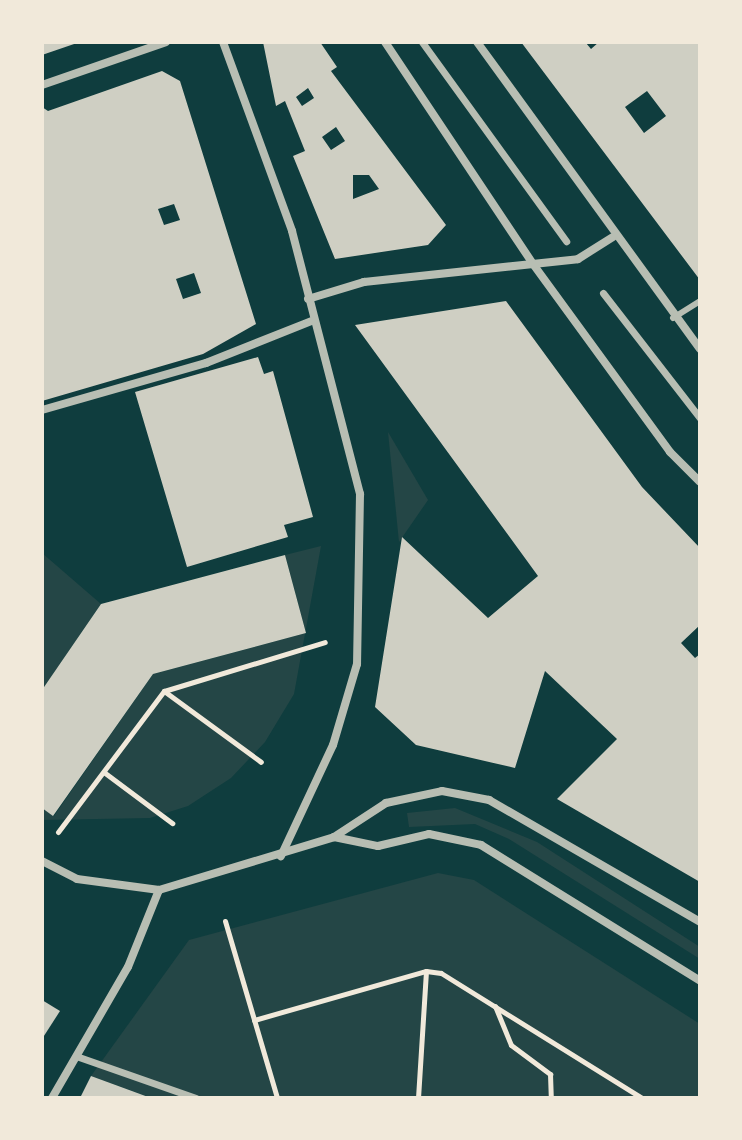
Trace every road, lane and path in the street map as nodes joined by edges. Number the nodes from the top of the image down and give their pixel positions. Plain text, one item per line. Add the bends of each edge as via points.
1 (166, 42) edge
2 (223, 42) edge
3 (385, 42) edge
4 (422, 42) edge
5 (477, 42) edge
6 (42, 85) edge
7 (613, 237) junction
8 (566, 241) dead end
9 (533, 264) junction
10 (603, 293) dead end
11 (308, 299) junction
12 (700, 301) edge
13 (673, 318) junction
14 (314, 320) junction
15 (700, 349) edge
16 (42, 410) edge
17 (700, 418) edge
18 (700, 482) edge
19 (325, 642) dead end
20 (164, 691) junction
21 (261, 762) dead end
22 (105, 773) junction
23 (172, 823) dead end
24 (58, 832) dead end
25 (334, 837) junction
26 (281, 856) junction
27 (42, 861) edge
28 (159, 890) junction
29 (225, 921) dead end
30 (700, 922) edge
31 (426, 971) junction
32 (700, 981) edge
33 (494, 1004) junction
34 (254, 1020) junction
35 (76, 1056) junction
36 (52, 1098) edge
37 (196, 1098) edge
38 (277, 1098) edge
39 (418, 1098) edge
40 (551, 1098) edge
41 (642, 1098) edge

1 - 6 street
2 - 11 street via 292,231
3 - 9 street
4 - 8 street
5 - 7 street
7 - 9 street via 578,259
7 - 13 street
9 - 11 street via 364,282
9 - 18 street via 670,452
10 - 17 street
11 - 14 street
12 - 13 lane
13 - 15 street
14 - 16 street via 206,363
14 - 26 street via 360,494 362,613 333,745
19 - 20 path
20 - 21 path
20 - 22 path
22 - 23 path
22 - 24 path
25 - 26 street
25 - 30 street via 386,803 442,791 489,800
25 - 32 street via 378,846 429,834 481,845
26 - 28 street
27 - 28 street via 77,879
28 - 35 street via 128,967
29 - 34 path
31 - 33 path
31 - 34 path
31 - 39 path
33 - 40 path via 511,1045 550,1074
33 - 41 path
34 - 38 path
35 - 36 street
35 - 37 street

